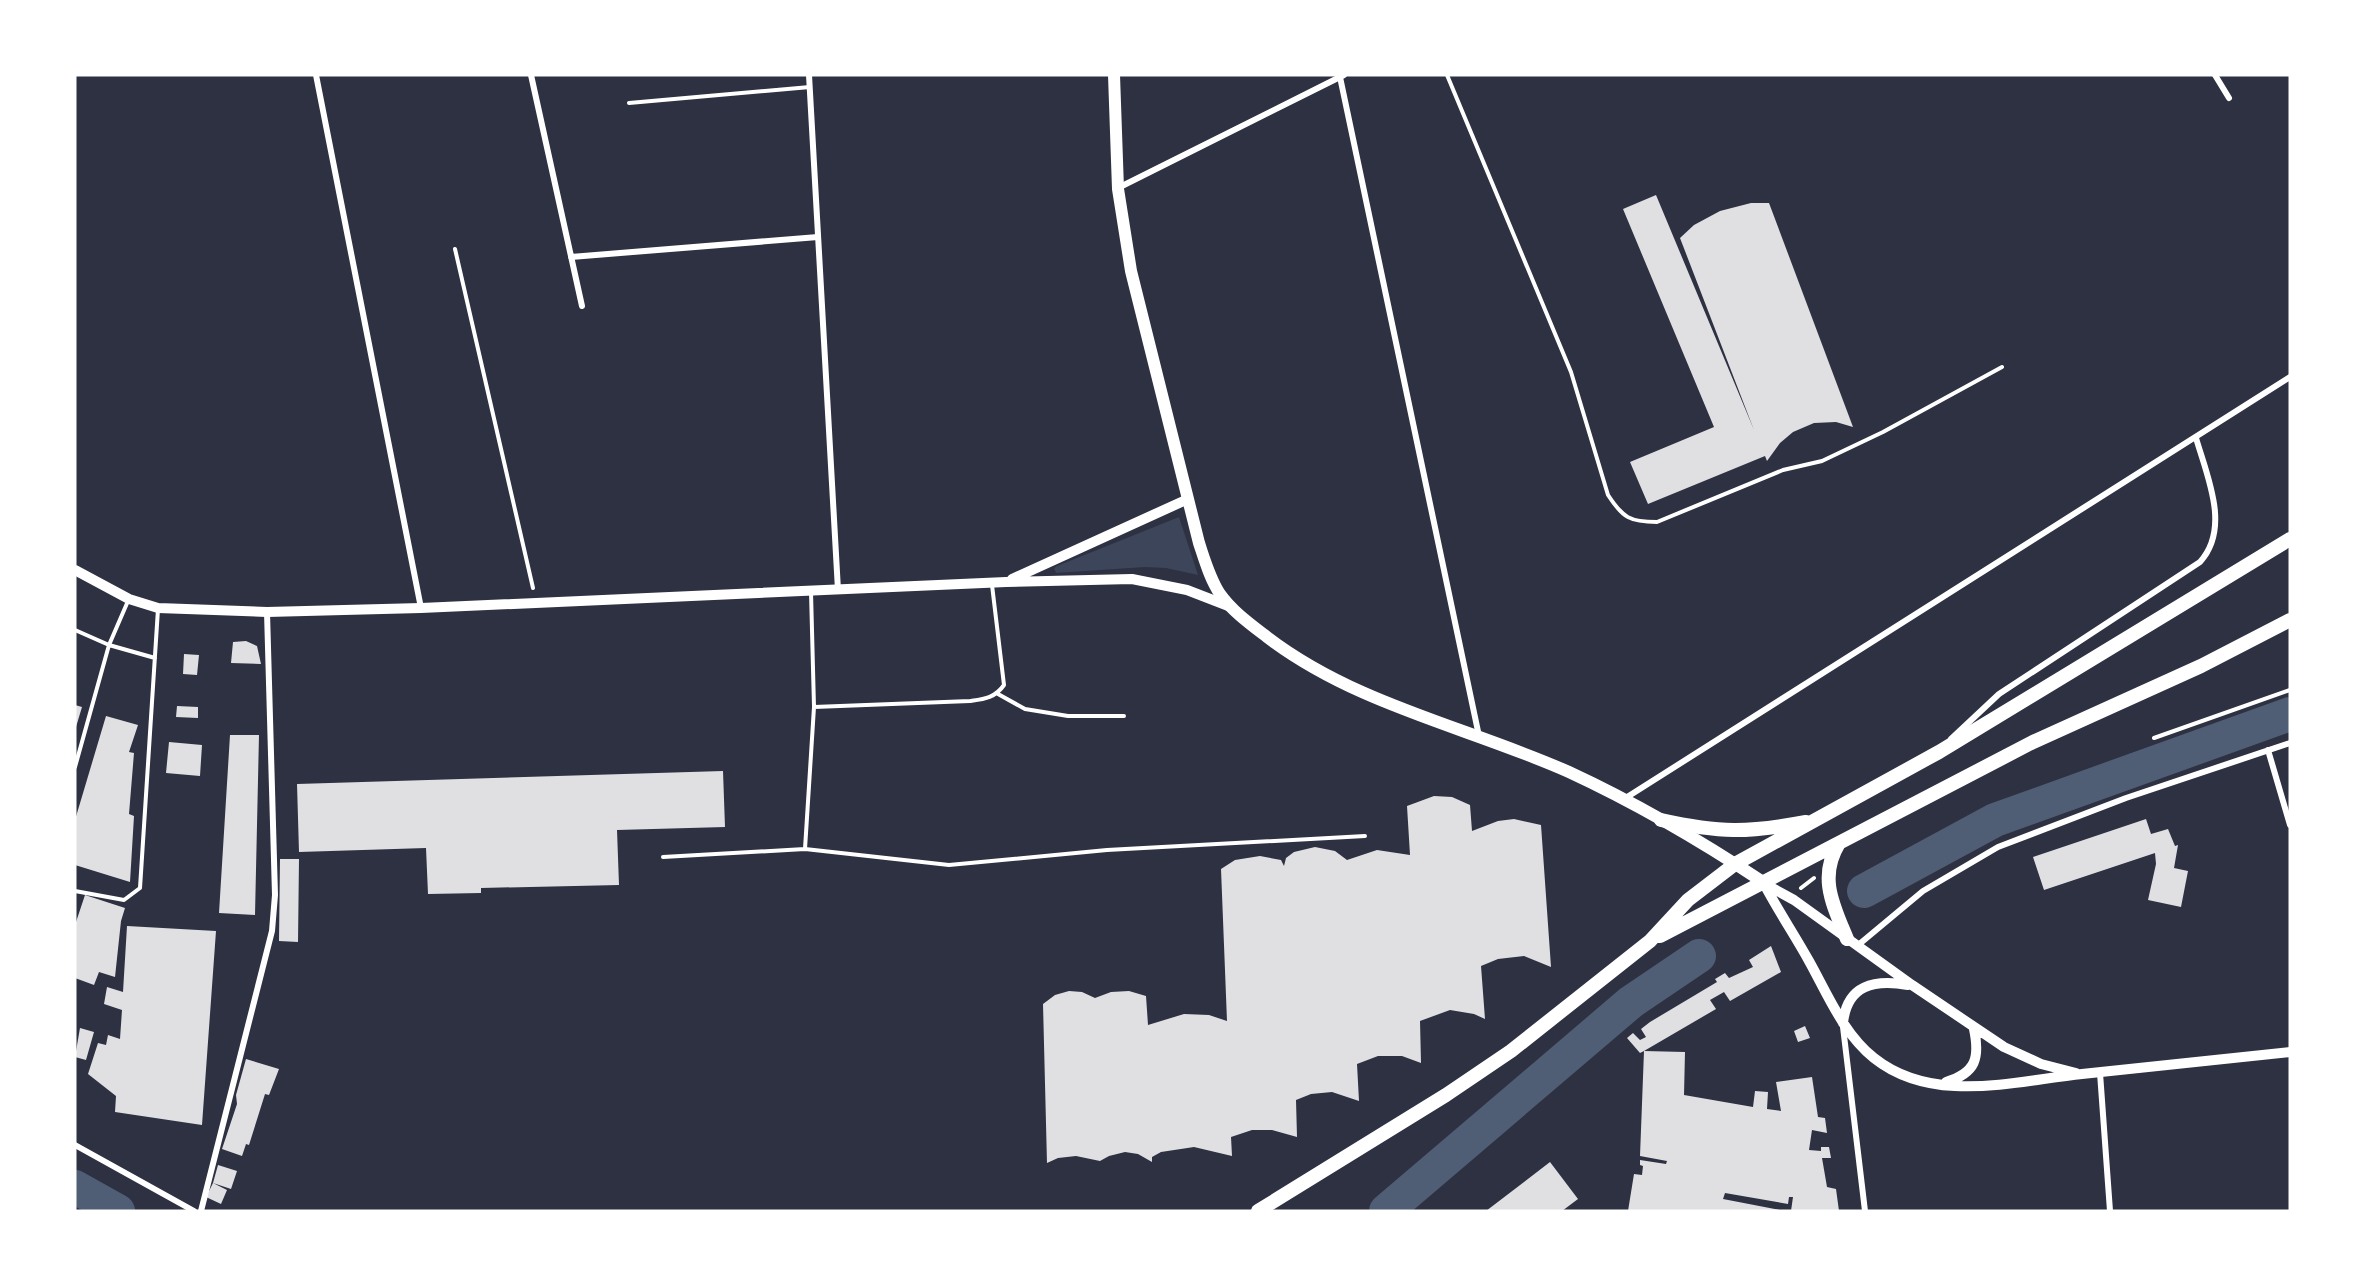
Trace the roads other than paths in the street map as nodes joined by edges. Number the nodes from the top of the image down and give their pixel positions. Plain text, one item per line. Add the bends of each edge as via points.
1 (316, 75) edge
2 (531, 75) edge
3 (809, 75) edge
4 (1114, 75) edge
5 (1447, 75) edge
6 (2215, 75) edge
7 (1342, 76) edge
8 (810, 87) junction
9 (2229, 98) dead end
10 (629, 104) dead end
11 (1118, 189) junction
12 (818, 237) junction
13 (571, 257) junction
14 (582, 306) dead end
15 (2002, 367) dead end
16 (2290, 377) edge
17 (2196, 438) junction
18 (1188, 499) junction
19 (2290, 539) edge
20 (75, 570) edge
21 (1006, 582) junction
22 (992, 584) junction
23 (838, 590) junction
24 (811, 591) junction
25 (129, 599) junction
26 (158, 608) junction
27 (421, 608) junction
28 (1232, 608) junction
29 (267, 612) junction
30 (2290, 620) edge
31 (75, 630) edge
32 (110, 645) junction
33 (155, 658) junction
34 (998, 694) junction
35 (814, 707) junction
36 (1124, 716) dead end
37 (1479, 736) junction
38 (2290, 743) edge
39 (2268, 750) junction
40 (1939, 752) junction
41 (75, 767) edge
42 (1624, 799) junction
43 (1820, 819) junction
44 (1661, 820) junction
45 (2290, 825) edge
46 (1365, 836) dead end
47 (1839, 843) junction
48 (805, 849) junction
49 (663, 857) dead end
50 (1735, 864) junction
51 (1763, 882) junction
52 (75, 891) edge
53 (1650, 941) junction
54 (1852, 943) junction
55 (1912, 985) junction
56 (1843, 1024) junction
57 (1974, 1029) junction
58 (2290, 1052) edge
59 (2100, 1072) junction
60 (2079, 1074) junction
61 (1940, 1084) junction
62 (75, 1145) edge
63 (194, 1211) edge
64 (201, 1211) edge
65 (1258, 1211) edge
66 (1865, 1211) edge
67 (2110, 1211) edge

1 - 27 street
2 - 13 street
3 - 8 street
4 - 11 main road
5 - 15 lane via 1570,372 1608,495 1619,513 1637,522 1657,522 1783,471 1822,461
6 - 9 street
7 - 11 street
7 - 37 street
8 - 10 lane
8 - 12 street
11 - 18 main road via 1131,271
12 - 13 street
12 - 23 street
13 - 14 street
16 - 17 street
17 - 40 street via 2214,501 2216,529 2209,552 2200,562 1999,694
17 - 42 street
18 - 21 street
18 - 28 main road via 1211,578
19 - 40 main road
20 - 25 street
21 - 22 street
21 - 28 street via 1148,580
22 - 23 street
22 - 34 lane via 1004,685
23 - 24 street
24 - 27 street
24 - 35 lane
25 - 26 street
25 - 32 lane
26 - 29 street
26 - 33 lane
27 - 29 street
28 - 37 main road via 1282,648 1345,685
29 - 64 street via 275,896 272,931
30 - 47 main road via 2201,666 2033,742
31 - 32 lane
32 - 33 lane
32 - 41 lane
33 - 52 lane via 140,888 124,900
34 - 35 lane via 970,701
34 - 36 lane via 1025,709 1068,716
35 - 48 lane
37 - 42 main road
38 - 39 street
39 - 45 street
39 - 54 street via 1998,847 1923,891
40 - 43 main road
42 - 44 main road
43 - 44 main road via 1747,831 1703,829
43 - 50 main road
44 - 50 main road
46 - 48 lane via 1107,850 949,865
47 - 51 main road
47 - 54 main road via 1827,870 1828,885
48 - 49 lane
50 - 51 main road
50 - 53 main road via 1688,900
51 - 53 main road
51 - 54 street
51 - 56 street
53 - 65 main road via 1477,1074
54 - 55 street
55 - 56 street via 1889,982 1858,991 1848,999
55 - 57 street
56 - 61 street via 1861,1046 1894,1072
56 - 66 street
57 - 60 street via 2023,1057
57 - 61 street via 1976,1057 1970,1071
58 - 59 street
59 - 60 street
59 - 67 street
60 - 61 street via 2006,1085
62 - 63 street

